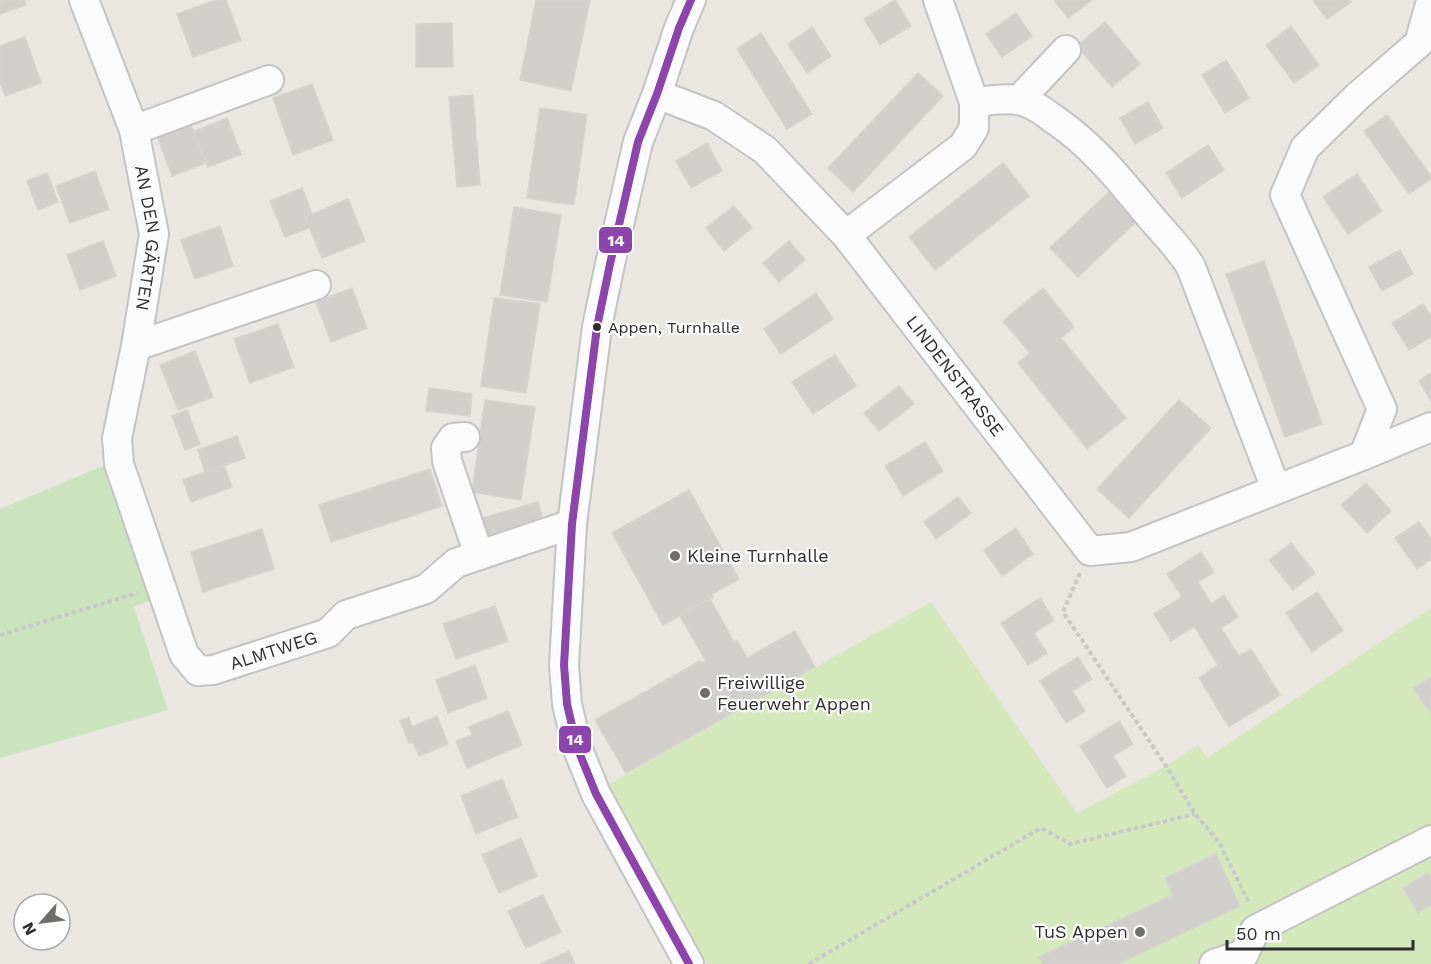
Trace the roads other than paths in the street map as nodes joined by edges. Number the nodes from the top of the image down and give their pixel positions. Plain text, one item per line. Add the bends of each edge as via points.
1 (84, 0) edge
2 (691, 0) edge
3 (938, 0) edge
4 (1431, 1) edge
5 (1066, 50) dead end
6 (269, 80) dead end
7 (657, 93) junction
8 (1019, 100) junction
9 (974, 102) junction
10 (134, 130) junction
11 (846, 236) junction
12 (316, 285) dead end
13 (136, 346) junction
14 (1431, 427) edge
15 (465, 436) dead end
16 (117, 438) joint
17 (1364, 454) junction
18 (1276, 489) junction
19 (573, 524) junction
20 (479, 555) junction
21 (1431, 840) edge
22 (689, 964) edge
23 (1214, 964) edge

1 - 10 street, AN DEN GÄRTEN
2 - 7 street
3 - 9 street
4 - 17 street via 1419,43 1305,148 1285,195 1383,409
5 - 8 street
6 - 10 street
7 - 11 street, LINDENSTRASSE via 714,116 765,150
7 - 19 street via 638,142 599,317
8 - 9 street
8 - 18 street via 1079,137 1186,259
9 - 11 street via 974,128 963,146
10 - 13 street, AN DEN GÄRTEN via 154,234
11 - 18 street, LINDENSTRASSE via 1090,550 1131,547
12 - 13 street
13 - 16 street, AN DEN GÄRTEN
14 - 17 street
15 - 20 street via 453,438 446,448 447,461
16 - 20 street, ALMTWEG via 119,464 184,654 198,671 213,670 328,633 346,615 426,589 456,563
17 - 18 street
19 - 20 street, ALMTWEG
19 - 22 street via 564,665 567,705 577,747 597,794
21 - 23 street via 1255,930 1244,954

